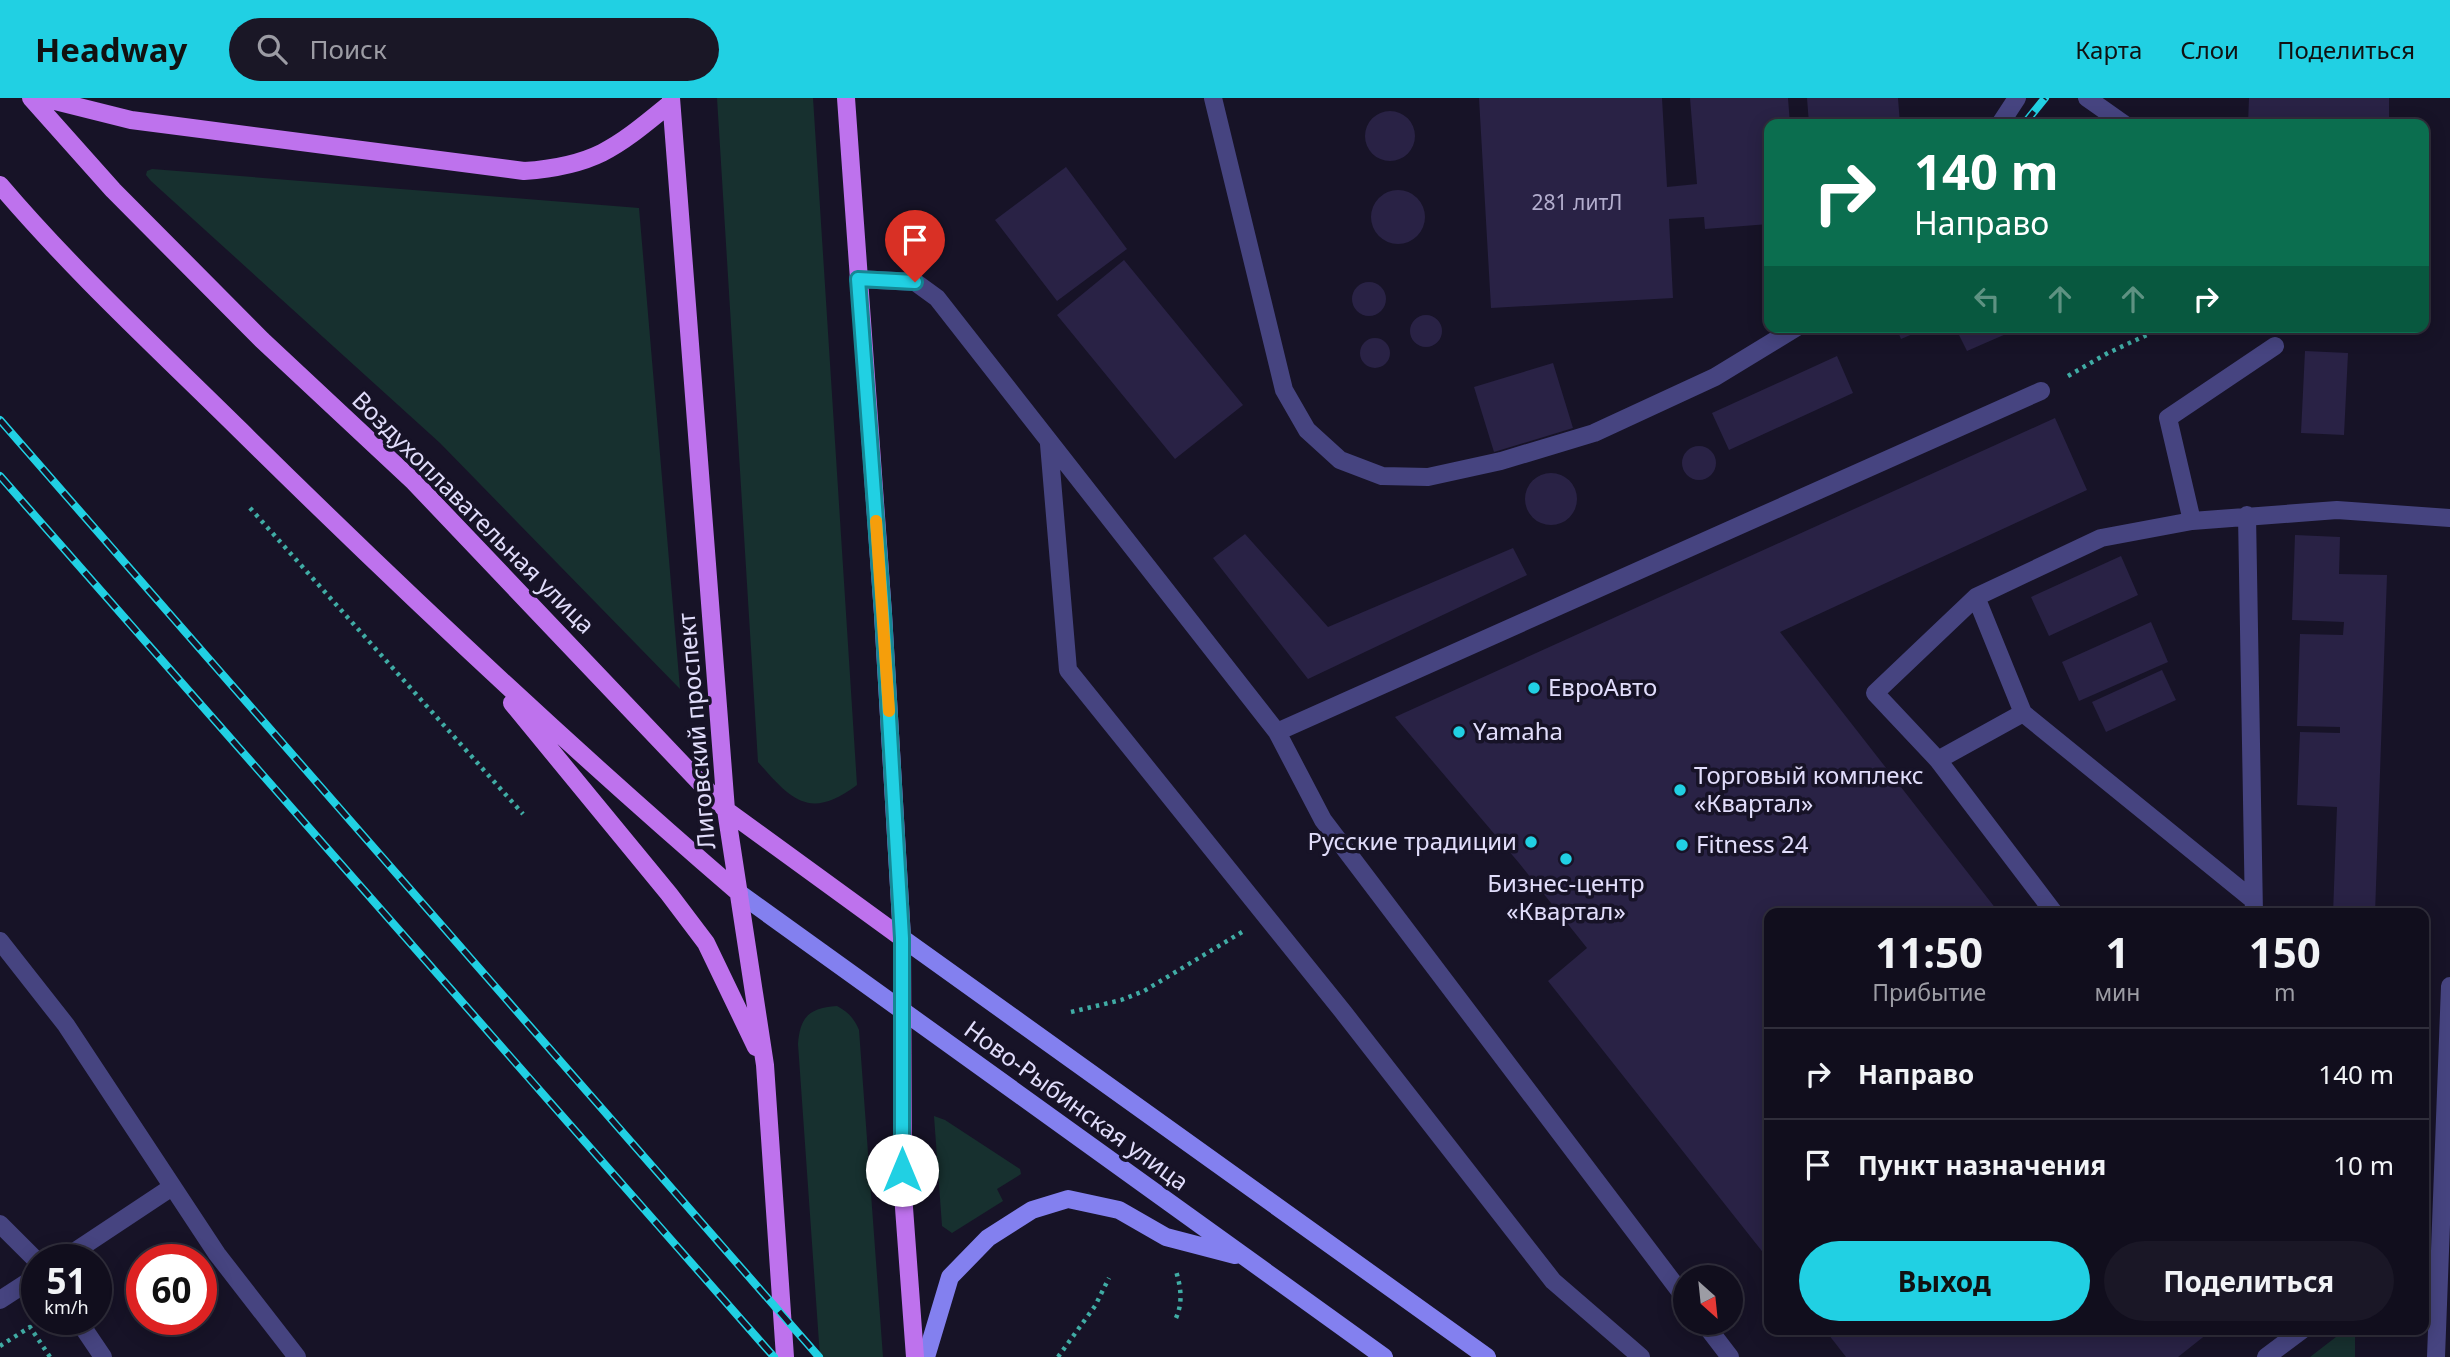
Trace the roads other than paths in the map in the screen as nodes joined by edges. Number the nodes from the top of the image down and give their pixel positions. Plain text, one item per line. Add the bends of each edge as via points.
1 (31, 98) edge
2 (43, 98) edge
3 (846, 98) edge
4 (1213, 98) edge
5 (2017, 98) edge
6 (2087, 98) edge
7 (671, 101) edge
8 (2003, 119) edge
9 (2117, 119) edge
10 (0, 185) edge
11 (858, 279) junction
12 (1787, 333) edge
13 (2275, 346) dead end
14 (2041, 391) road end
15 (1049, 444) junction
16 (2247, 515) junction
17 (2450, 518) edge
18 (2192, 521) junction
19 (1976, 597) junction
20 (472, 655) junction
21 (2023, 713) junction
22 (1277, 732) junction
23 (1938, 760) junction
24 (726, 810) junction
25 (739, 893) junction
26 (2253, 906) edge
27 (2050, 908) edge
28 (902, 938) junction
29 (0, 941) edge
30 (2450, 986) edge
31 (902, 1010) junction
32 (765, 1065) junction
33 (172, 1187) junction
34 (0, 1224) edge
35 (86, 1244) edge
36 (21, 1245) edge
37 (1245, 1257) junction
38 (1673, 1282) edge
39 (21, 1286) edge
40 (0, 1300) edge
41 (2431, 1303) edge
42 (88, 1335) edge
43 (1713, 1335) edge
44 (2295, 1335) edge
45 (103, 1357) edge
46 (297, 1357) edge
47 (785, 1357) edge
48 (915, 1357) edge
49 (926, 1357) edge
50 (1384, 1357) edge
51 (1487, 1357) edge
52 (1641, 1357) edge
53 (1730, 1357) edge
54 (2266, 1357) edge
55 (2437, 1357) edge

1 - 24 main road, Воздухоплавательная улица via 113,190 262,340 414,482
2 - 7 main road via 131,120 524,171 601,155 621,144
3 - 11 main road
4 - 12 street via 1284,390 1307,430 1340,460 1382,476 1428,477 1501,461 1594,433 1715,377
5 - 8 street
6 - 9 street
7 - 24 main road, Лиговский проспект
10 - 20 main road via 43,236
11 - 15 street via 915,282 937,298
11 - 28 main road via 883,600
13 - 18 street via 2168,418
14 - 22 street
15 - 22 street
15 - 52 street via 1068,670 1553,1282
16 - 17 street via 2337,510
16 - 18 street
16 - 26 street
18 - 19 street via 2101,538
19 - 21 street
19 - 23 street via 1875,693
20 - 25 main road
20 - 32 main road via 706,943
21 - 23 street
21 - 26 street
22 - 38 street via 1323,820
23 - 27 street
24 - 25 main road, Лиговский проспект
24 - 28 main road, Воздухоплавательная улица
25 - 31 main road, Ново-Рыбинская улица
25 - 32 main road, Лиговский проспект
28 - 31 main road
28 - 51 main road, Ново-Рыбинская улица
29 - 33 street via 66,1025
30 - 41 street
31 - 37 main road, Ново-Рыбинская улица
31 - 48 main road via 902,1194
32 - 47 main road, Лиговский проспект
33 - 35 street
33 - 46 street
34 - 36 street
37 - 49 main road via 1166,1237 1119,1210 1068,1199 1032,1210 988,1238 950,1277
37 - 50 main road, Ново-Рыбинская улица
39 - 40 street
41 - 55 street
42 - 45 street
43 - 53 street
44 - 54 street

